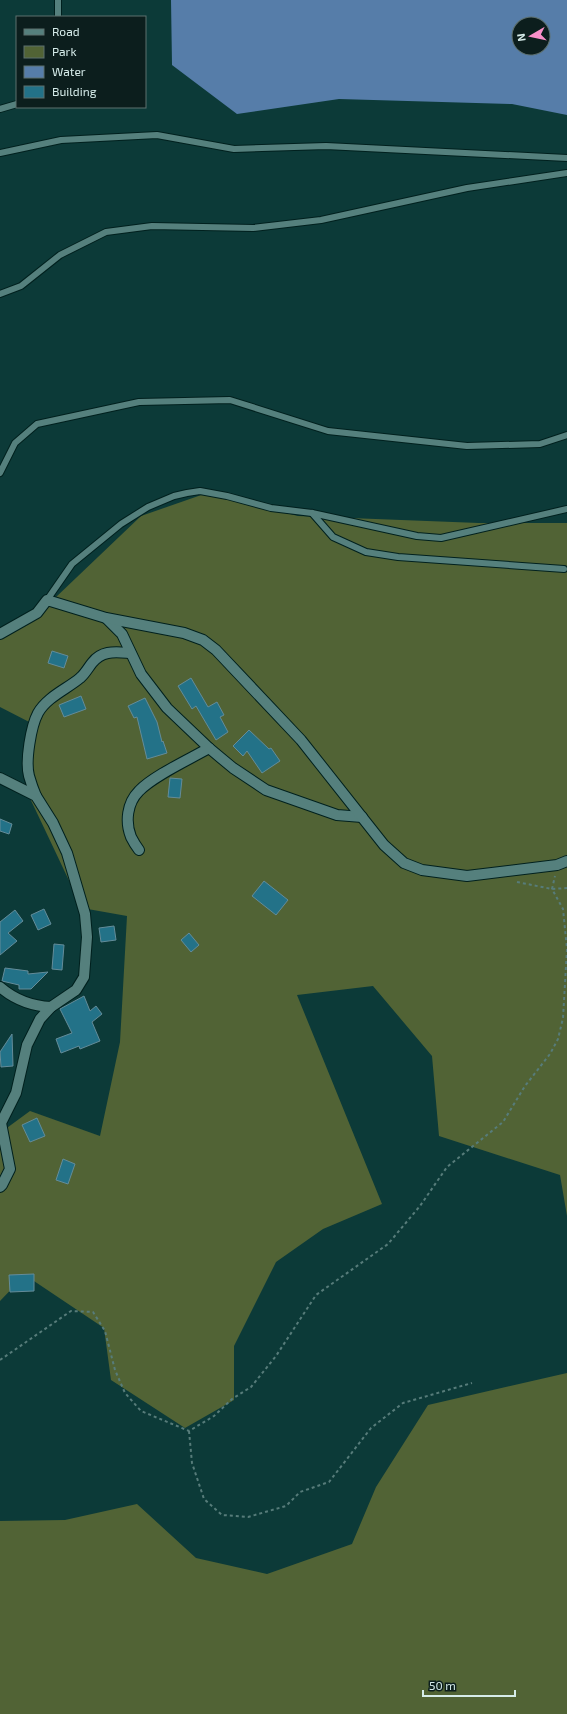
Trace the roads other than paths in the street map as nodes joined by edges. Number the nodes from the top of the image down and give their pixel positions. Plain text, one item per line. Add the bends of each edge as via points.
1 (58, 0) edge
2 (58, 16) edge
3 (16, 104) edge
4 (0, 109) edge
5 (0, 153) edge
6 (567, 158) edge
7 (567, 173) edge
8 (0, 294) edge
9 (567, 435) edge
10 (0, 473) edge
11 (567, 509) edge
12 (312, 513) junction
13 (564, 569) dead end
14 (47, 600) junction
15 (106, 618) junction
16 (0, 634) edge
17 (130, 653) junction
18 (209, 748) junction
19 (0, 778) edge
20 (36, 796) junction
21 (362, 817) junction
22 (139, 850) dead end
23 (567, 861) edge
24 (0, 987) edge
25 (51, 1007) junction
26 (1, 1122) edge
27 (0, 1187) edge

1 - 2 lane
3 - 4 lane
5 - 6 lane via 61,140 157,135 234,149 326,146
7 - 8 lane via 467,188 321,220 253,228 152,226 106,232 60,255 20,286
9 - 10 lane via 540,444 467,446 328,431 230,400 139,402 37,424 16,443
11 - 12 lane via 441,538 417,536
12 - 13 lane via 333,537 366,552 398,557
12 - 14 lane via 271,508 200,491 174,496 148,507 121,524 72,564
14 - 15 street
14 - 16 street via 37,613
15 - 17 street via 122,634
15 - 21 street via 184,634 203,640 216,650 301,740
17 - 18 street via 141,674 167,708
17 - 20 street via 102,654 95,659 82,677 51,699 38,713 27,762
18 - 21 street via 266,790 337,815
18 - 22 street via 152,780 138,791 128,811 127,821 131,837
19 - 20 street
20 - 25 street via 53,823 67,853 85,914 87,937 84,977 76,990
21 - 23 street via 384,845 404,863 422,870 467,876
24 - 25 street via 33,1006
25 - 26 street via 40,1019 27,1045 16,1093
26 - 27 street via 10,1169

